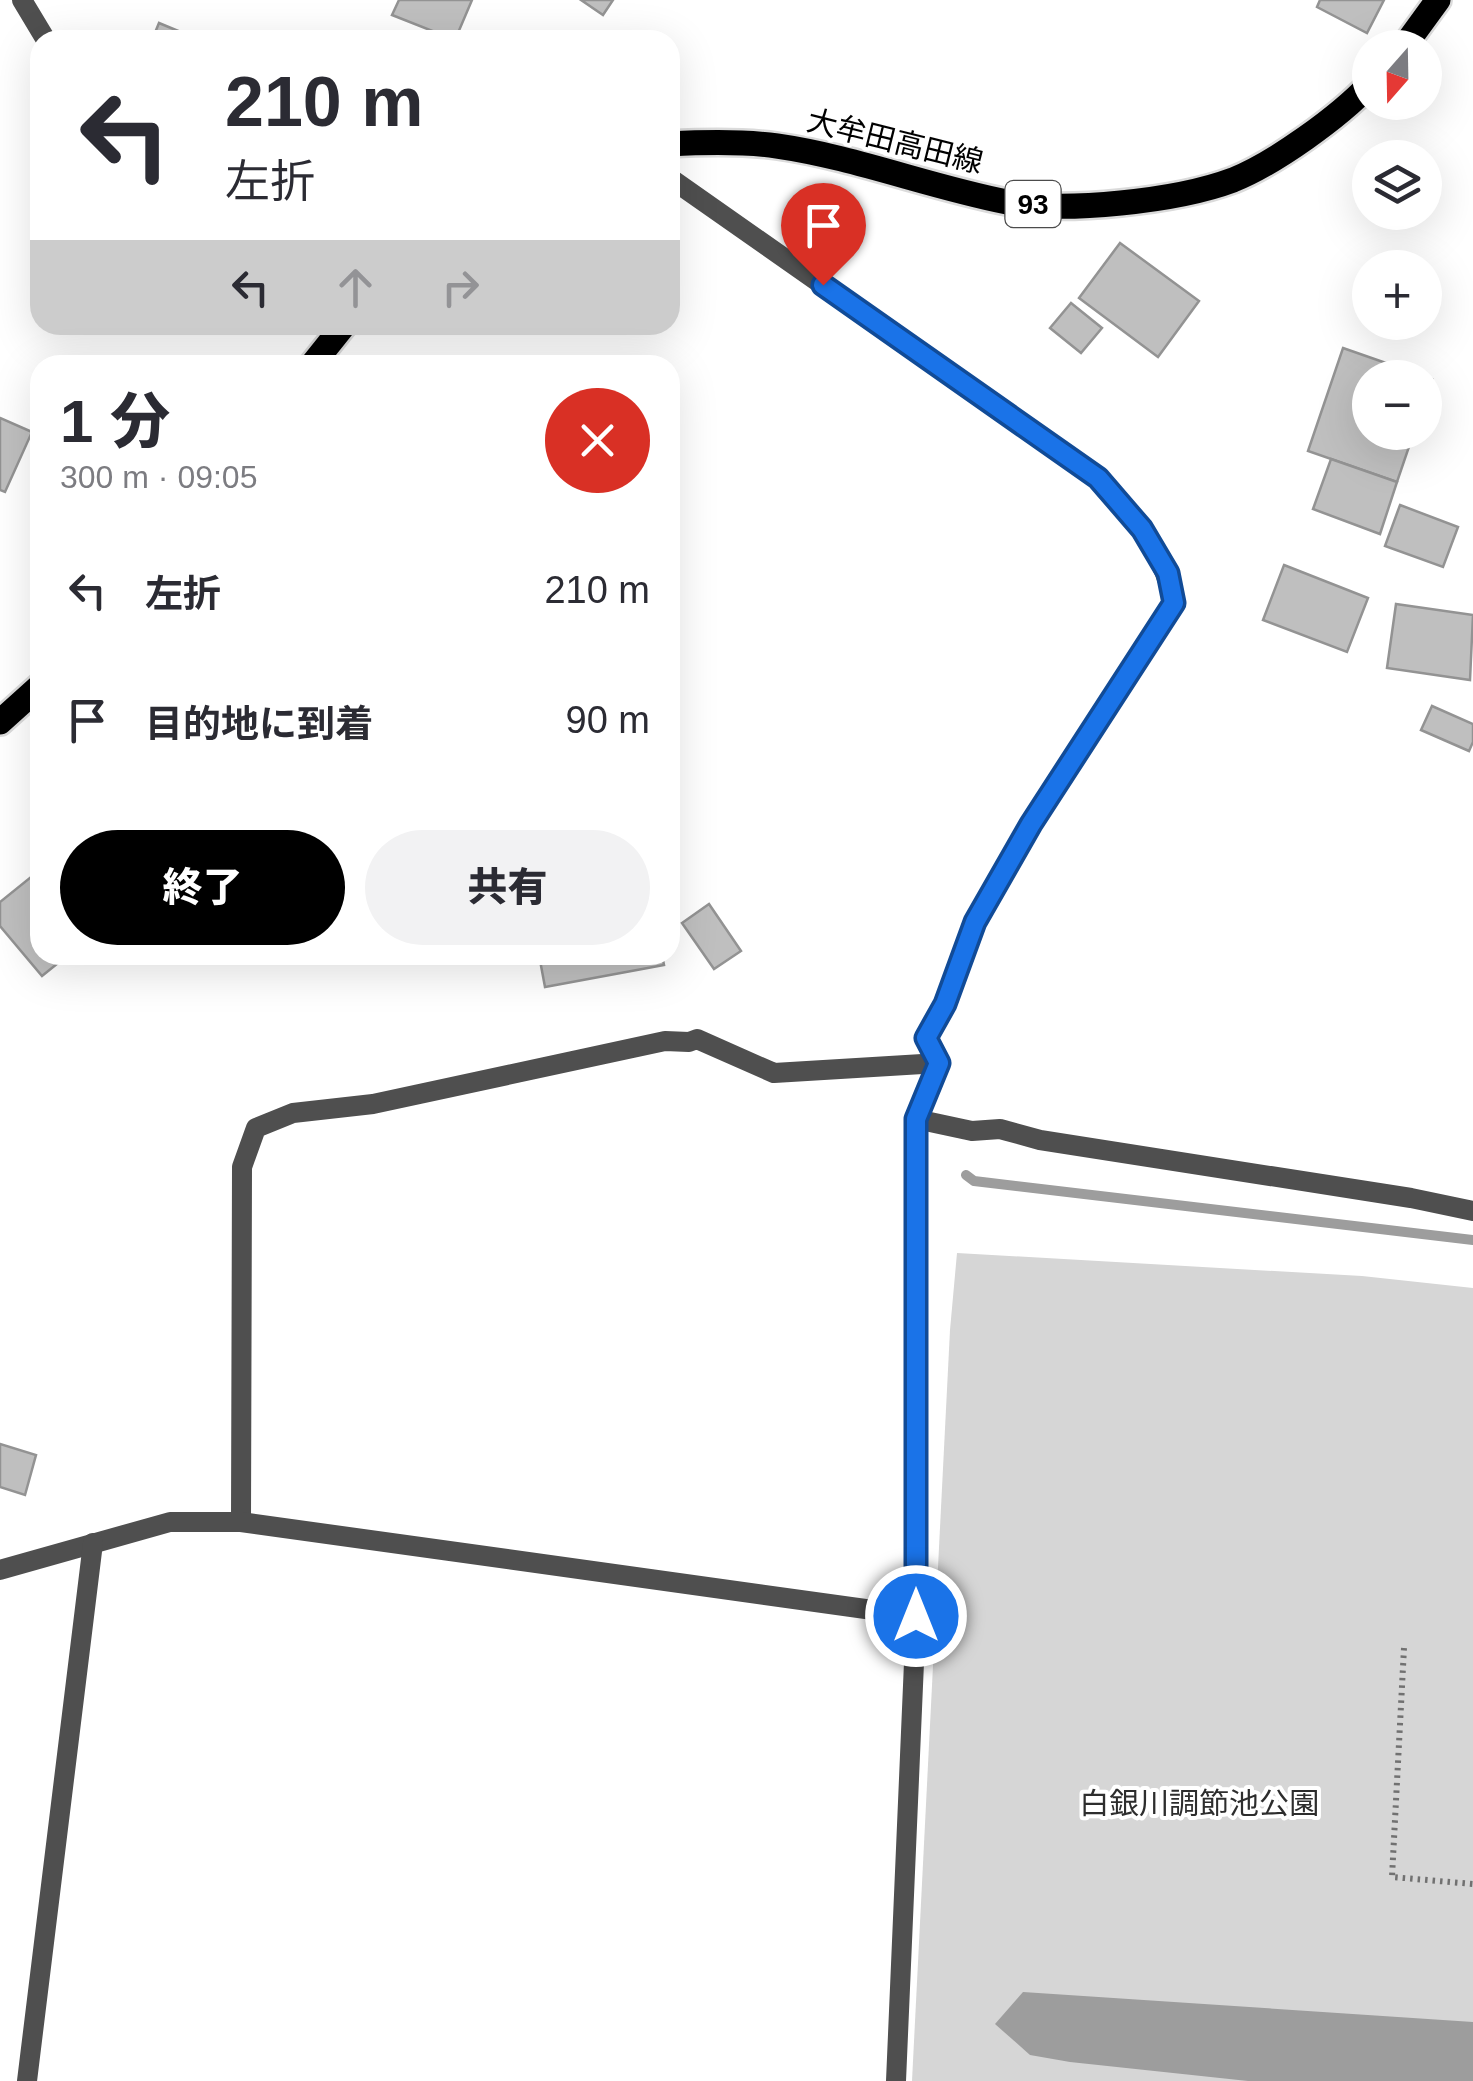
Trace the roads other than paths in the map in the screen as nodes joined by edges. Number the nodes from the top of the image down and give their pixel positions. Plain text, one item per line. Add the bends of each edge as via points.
1 (22, 0) edge
2 (1438, 0) edge
3 (40, 30) edge
4 (1416, 30) edge
5 (1352, 103) edge
6 (680, 144) edge
7 (680, 185) edge
8 (336, 335) edge
9 (320, 355) edge
10 (30, 695) edge
11 (0, 722) edge
12 (939, 1063) junction
13 (916, 1119) junction
14 (1473, 1211) edge
15 (241, 1522) junction
16 (93, 1543) junction
17 (0, 1570) edge
18 (916, 1616) junction
19 (27, 2081) edge
20 (896, 2081) edge

1 - 3 street
2 - 4 main road
5 - 6 main road, 大牟田高田線 / 93 via 1233,180 1090,206 1011,203 778,146
7 - 12 street via 1098,478 1142,529 1168,573 1174,603 975,922 926,1038
8 - 9 main road
10 - 11 main road
12 - 13 street
12 - 15 street via 774,1074 697,1039 666,1041 373,1104 293,1113 256,1128 242,1167
13 - 14 street
13 - 18 street
15 - 16 street via 170,1522
15 - 18 street
16 - 17 street
16 - 19 street
18 - 20 street

